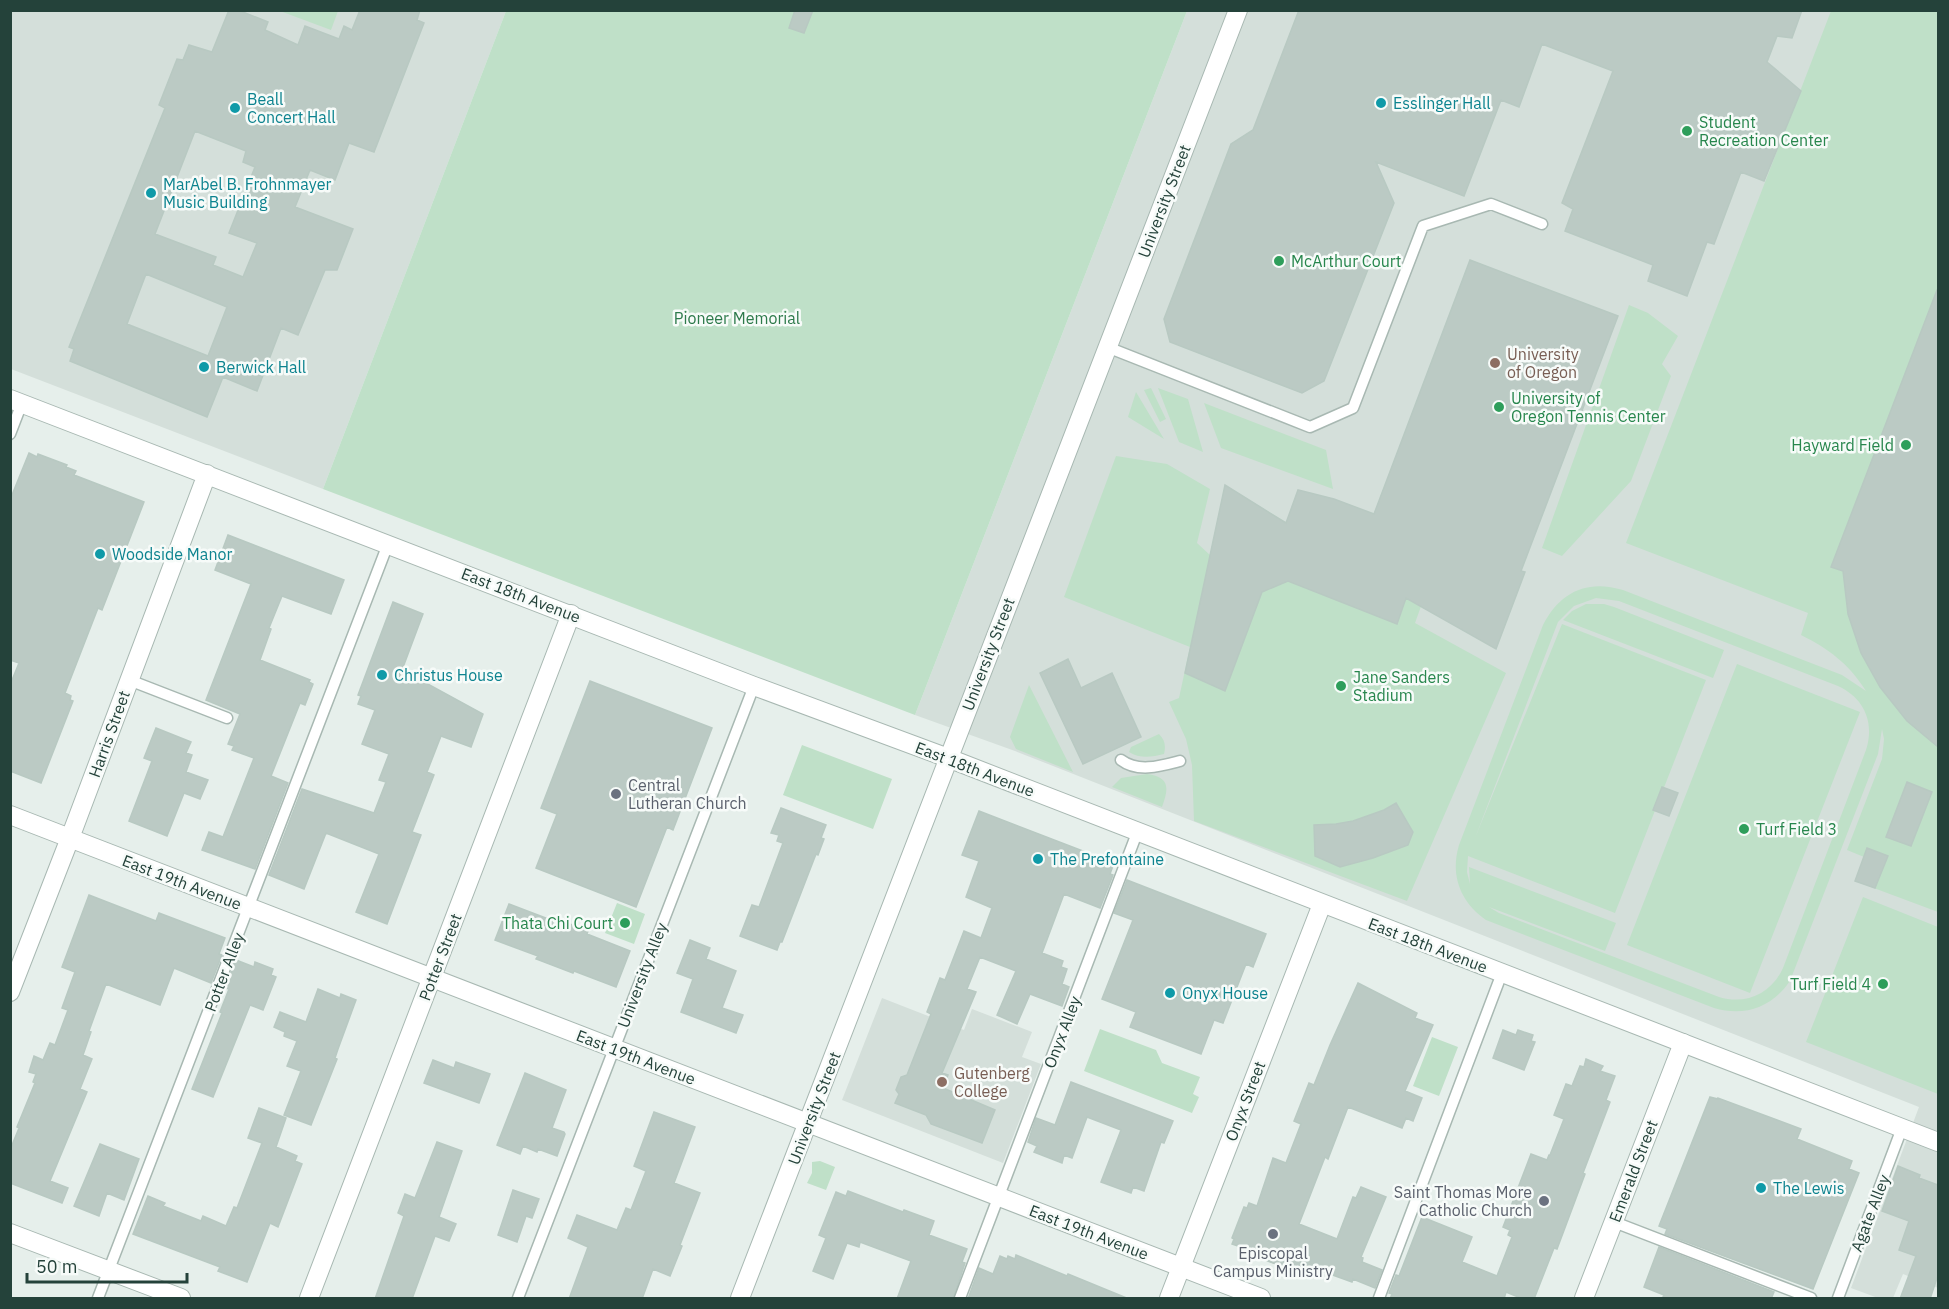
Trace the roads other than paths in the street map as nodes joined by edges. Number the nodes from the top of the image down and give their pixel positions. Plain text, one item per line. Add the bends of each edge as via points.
1 (1238, 10) edge
2 (1542, 224) dead end
3 (1107, 347) junction
4 (16, 401) edge
5 (10, 434) edge
6 (207, 474) junction
7 (388, 544) junction
8 (571, 614) junction
9 (129, 680) junction
10 (754, 686) junction
11 (226, 718) dead end
12 (948, 758) junction
13 (1121, 759) dead end
14 (1180, 761) dead end
15 (10, 815) edge
16 (1137, 832) junction
17 (70, 838) junction
18 (1322, 904) junction
19 (249, 907) junction
20 (1502, 973) junction
21 (432, 978) junction
22 (10, 992) edge
23 (1683, 1043) junction
24 (614, 1048) junction
25 (808, 1123) junction
26 (1902, 1128) junction
27 (1938, 1142) edge
28 (999, 1197) junction
29 (1614, 1222) junction
30 (10, 1233) edge
31 (1181, 1268) junction
32 (109, 1271) junction
33 (98, 1299) edge
34 (181, 1299) edge
35 (309, 1299) edge
36 (518, 1299) edge
37 (740, 1299) edge
38 (960, 1299) edge
39 (1169, 1299) edge
40 (1261, 1299) edge
41 (1379, 1299) edge
42 (1584, 1299) edge
43 (1811, 1299) edge
44 (1838, 1299) edge

1 - 3 street, University Street
2 - 3 lane via 1491,204 1423,226 1353,408 1310,427
3 - 12 street, University Street
4 - 5 lane
4 - 6 street, East 18th Avenue
6 - 7 street, East 18th Avenue
6 - 9 street, Harris Street
7 - 8 street, East 18th Avenue
7 - 19 lane, Potter Alley
8 - 10 street, East 18th Avenue
8 - 21 street, Potter Street
9 - 11 lane
9 - 17 street, Harris Street
10 - 12 street, East 18th Avenue
10 - 24 lane, University Alley
12 - 16 street, East 18th Avenue
12 - 25 street, University Street
13 - 14 lane via 1139,767
15 - 17 street, East 19th Avenue
16 - 18 street, East 18th Avenue
16 - 28 lane, Onyx Alley
17 - 19 street, East 19th Avenue
17 - 22 street, Harris Street
18 - 20 street, East 18th Avenue
18 - 31 street, Onyx Street
19 - 21 street, East 19th Avenue
19 - 32 lane, Potter Alley
20 - 23 street, East 18th Avenue
20 - 41 lane
21 - 24 street, East 19th Avenue
21 - 35 street, Potter Street
23 - 26 street, East 18th Avenue
23 - 29 street, Emerald Street
24 - 25 street, East 19th Avenue
24 - 36 lane, University Alley
25 - 28 street, East 19th Avenue
25 - 37 street, University Street
26 - 27 street, East 18th Avenue
26 - 44 lane, Agate Alley
28 - 31 street, East 19th Avenue
28 - 38 lane, Onyx Alley
29 - 42 street, Emerald Street
29 - 43 lane
30 - 32 street
31 - 39 street, Onyx Street
31 - 40 street, East 19th Avenue
32 - 33 lane, Potter Alley
32 - 34 street

